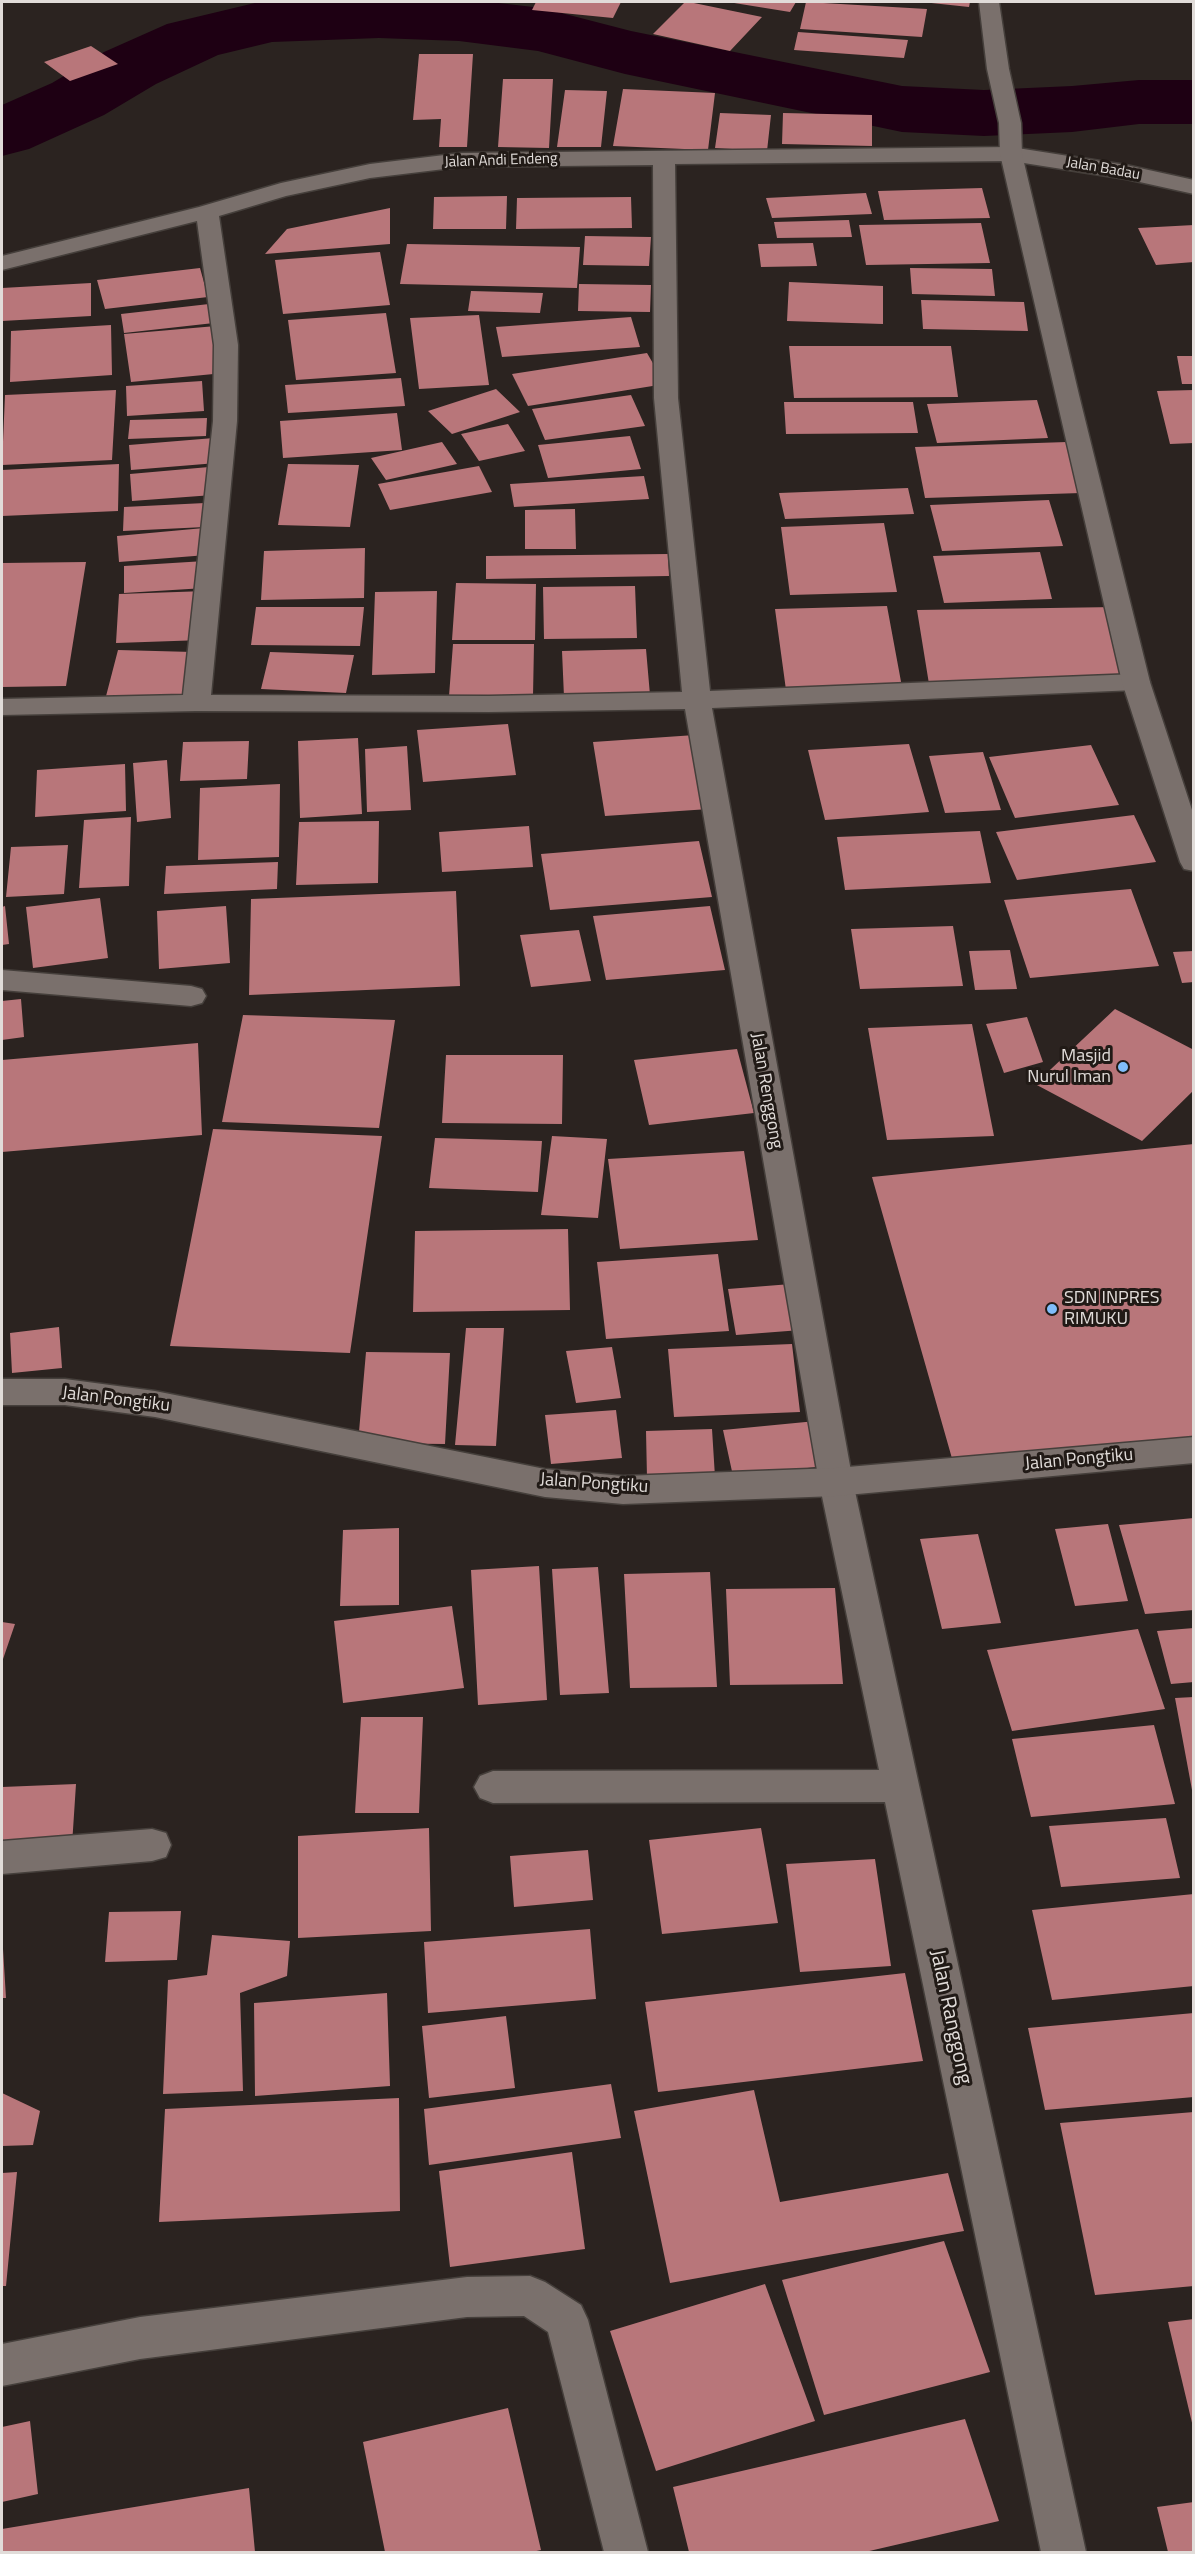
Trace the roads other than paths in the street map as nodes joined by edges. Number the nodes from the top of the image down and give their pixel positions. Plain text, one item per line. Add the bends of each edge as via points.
1 (989, 2) edge
2 (1011, 154) junction
3 (663, 157) junction
4 (1194, 187) edge
5 (207, 212) junction
6 (2, 263) edge
7 (1136, 682) junction
8 (697, 700) junction
9 (196, 703) junction
10 (2, 708) edge
11 (1194, 862) edge
12 (2, 980) edge
13 (191, 996) dead end
14 (2, 1392) edge
15 (1194, 1450) edge
16 (836, 1482) junction
17 (901, 1786) junction
18 (494, 1787) dead end
19 (152, 1845) dead end
20 (2, 1858) edge
21 (2, 2365) edge
22 (627, 2553) edge
23 (1064, 2553) edge

1 - 2 street via 1010,123
2 - 3 street, Jalan Andi Endeng
2 - 4 street, Jalan Badau
2 - 7 street
3 - 5 street, Jalan Andi Endeng via 461,160 370,171 281,190
3 - 8 street, Jalan Renggong via 666,398
5 - 6 street, Jalan Andi Endeng
5 - 9 street via 226,345 225,421
7 - 8 street
7 - 11 street
8 - 9 street
8 - 16 street, Jalan Renggong
9 - 10 street
12 - 13 street
14 - 16 street, Jalan Pongtiku via 64,1392 155,1404 545,1483 623,1490
15 - 16 street, Jalan Pongtiku
16 - 17 street, Jalan Ranggong
17 - 18 street
17 - 23 street, Jalan Ranggong
19 - 20 street
21 - 22 street via 140,2338 467,2296 530,2296 566,2320

